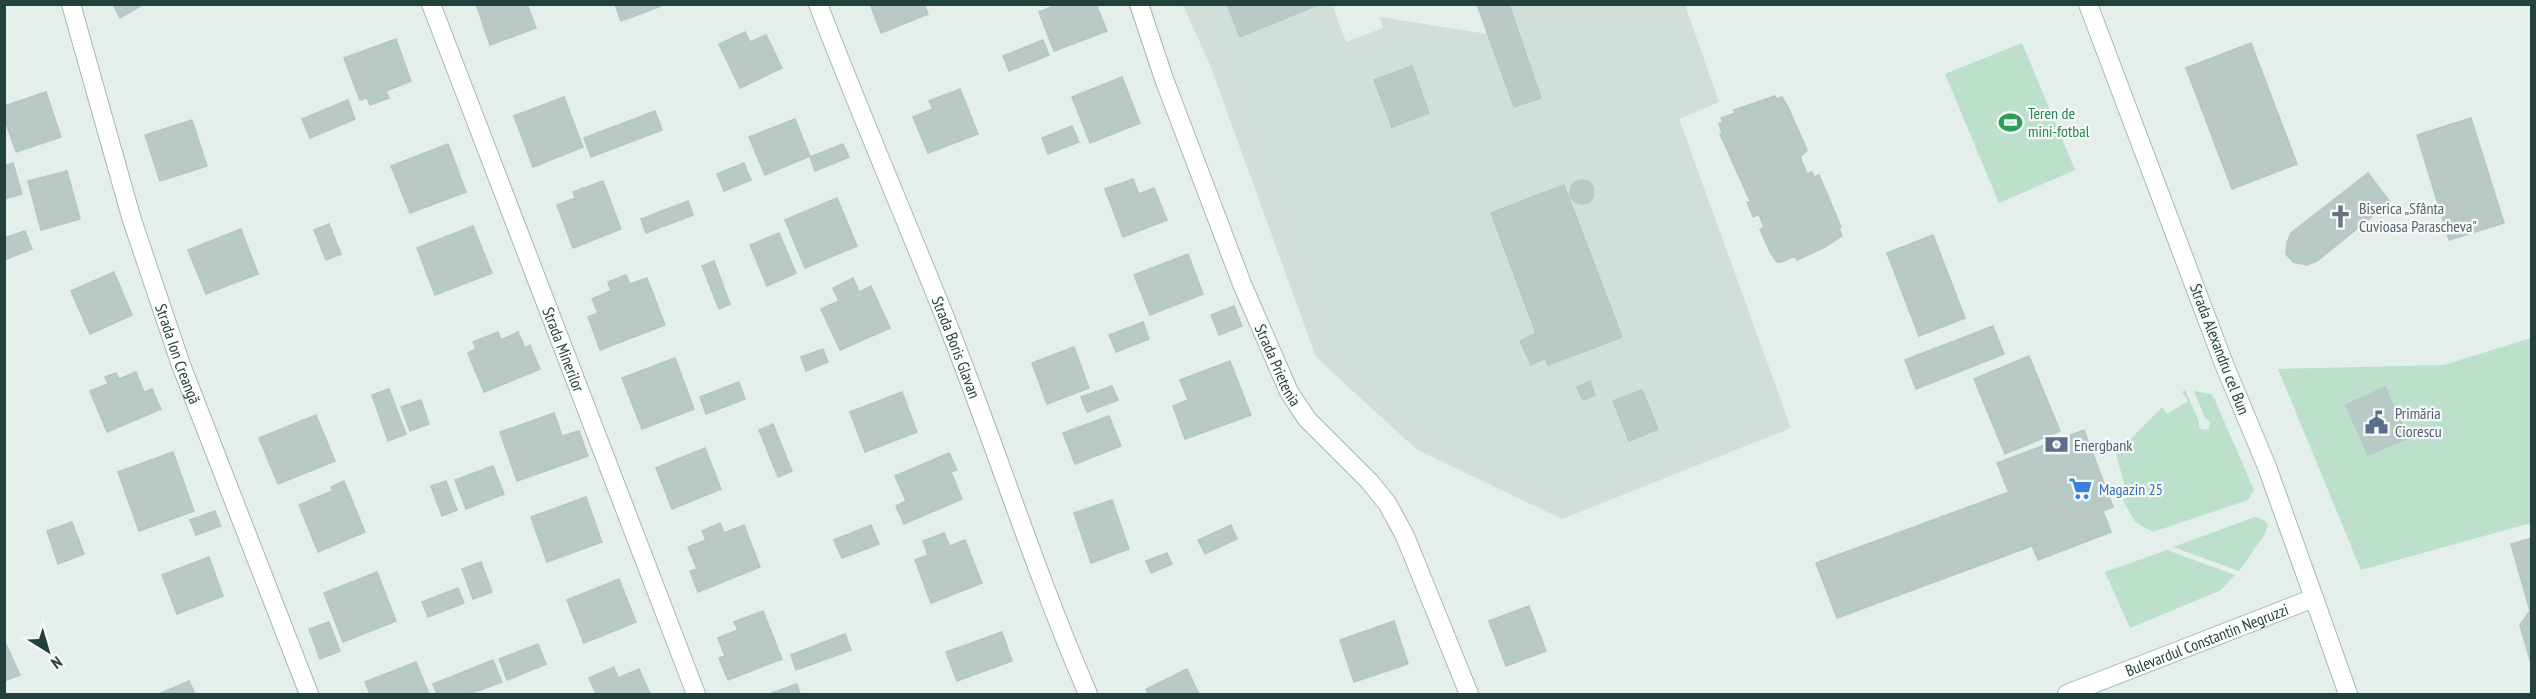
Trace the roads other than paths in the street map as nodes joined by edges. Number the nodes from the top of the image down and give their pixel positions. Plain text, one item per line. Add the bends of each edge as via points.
1 (71, 4) edge
2 (432, 4) edge
3 (818, 4) edge
4 (1139, 4) edge
5 (2088, 4) edge
6 (2314, 598) junction
7 (309, 694) edge
8 (696, 694) edge
9 (1088, 694) edge
10 (1469, 694) edge
11 (2067, 694) edge
12 (2348, 694) edge

1 - 7 street, Strada Ion Creangă via 132,220 181,365
2 - 8 street, Strada Minerilor
3 - 9 street, Strada Boris Glavan via 946,321 1064,640
4 - 10 street, Strada Prietenia via 1238,273 1289,392 1307,419 1387,503 1405,536
5 - 6 street, Strada Alexandru cel Bun
6 - 11 street, Bulevardul Constantin Negruzzi
6 - 12 street, Strada Alexandru cel Bun

